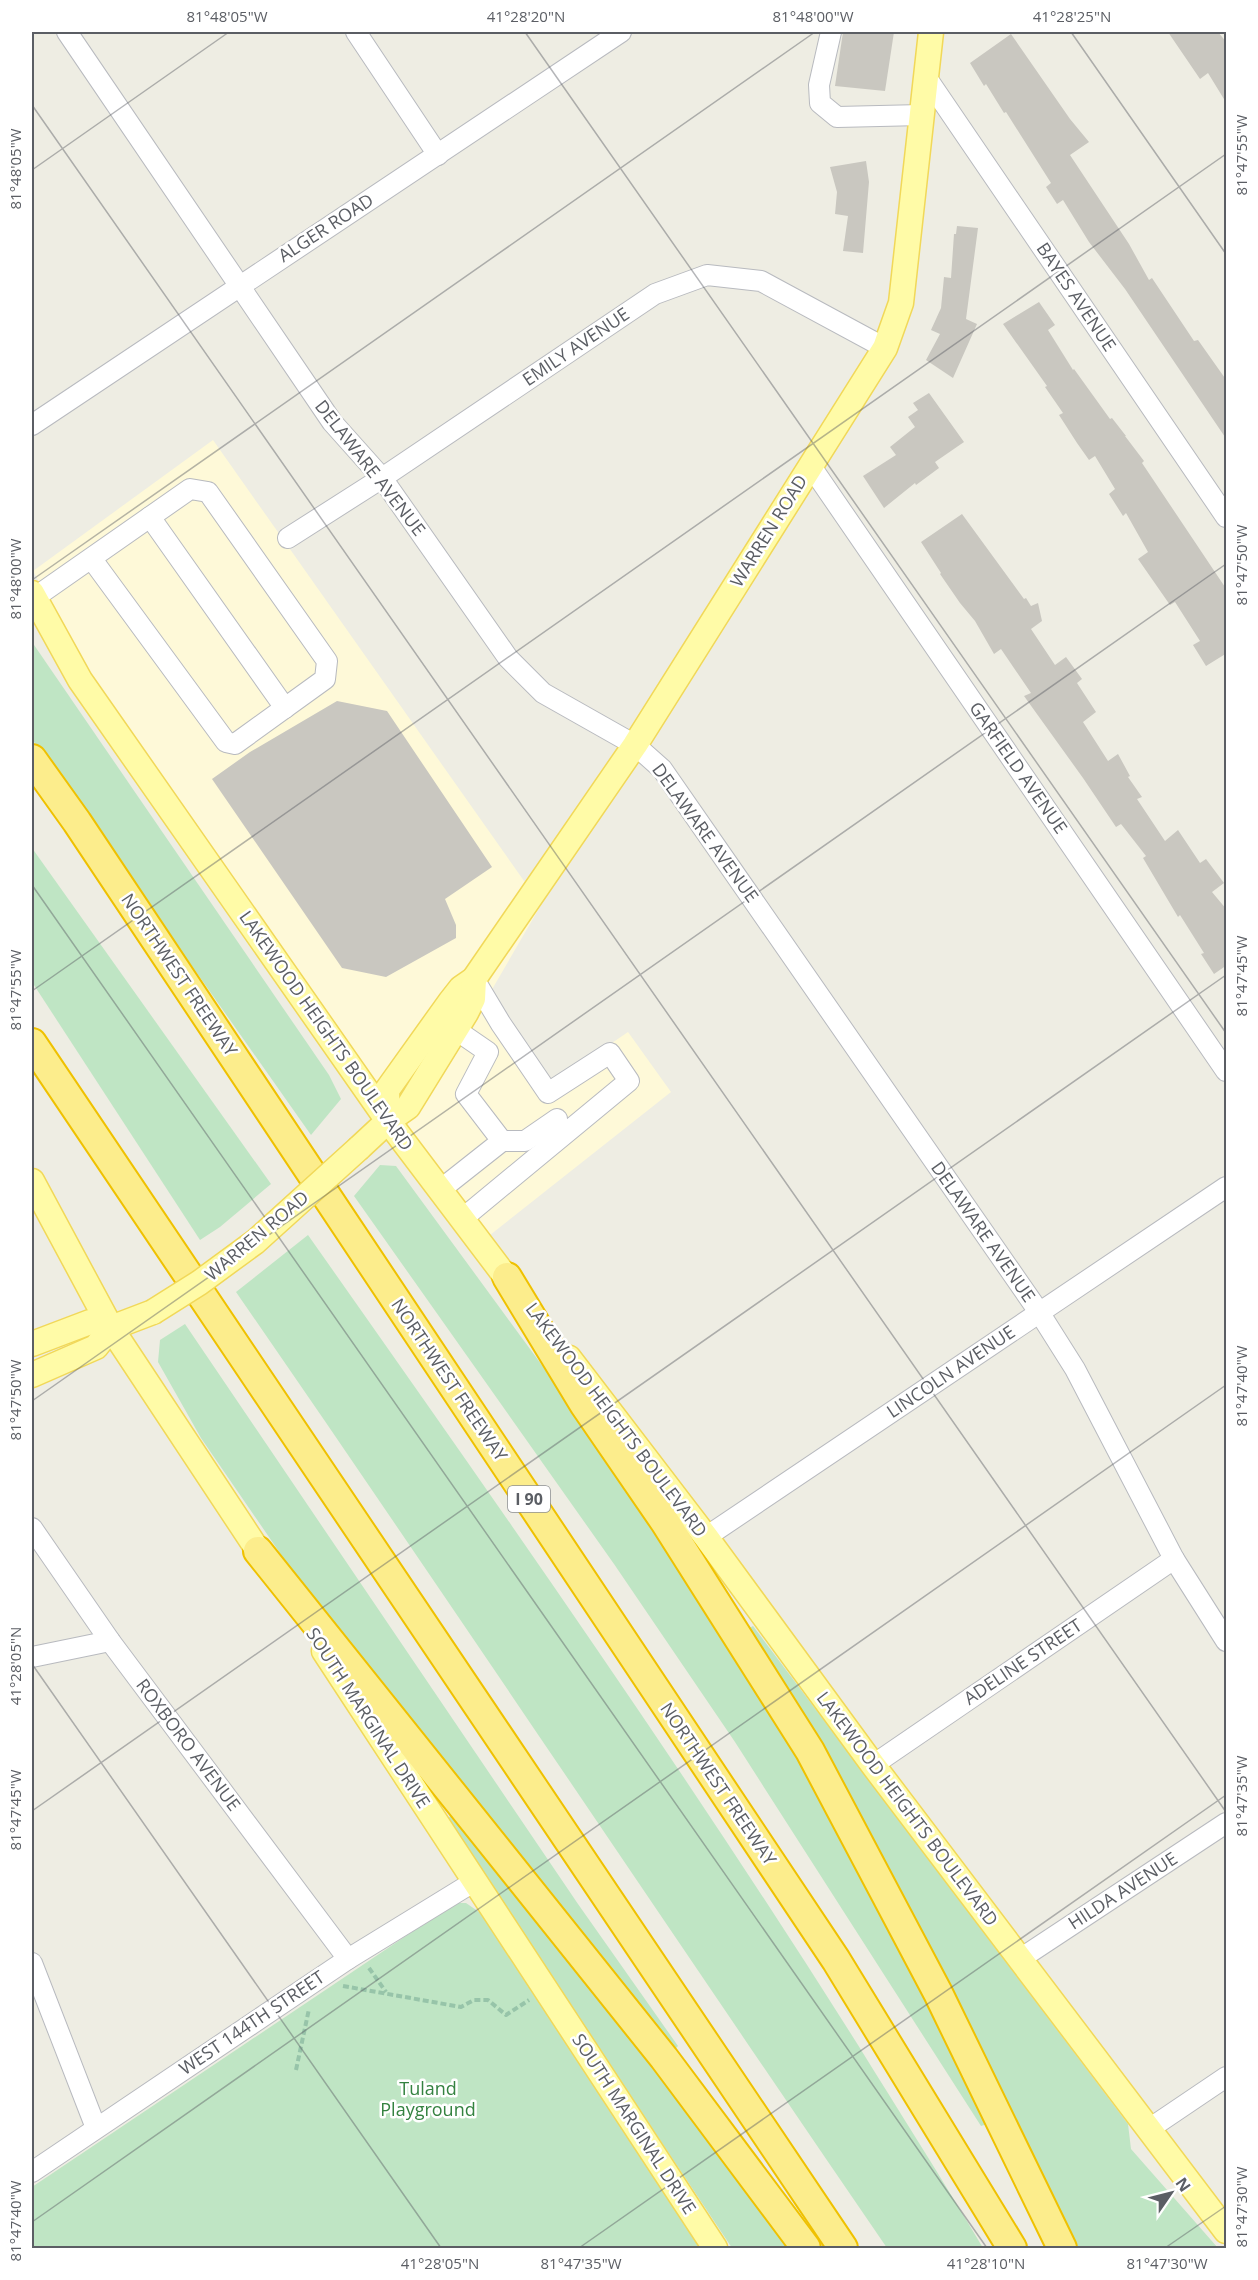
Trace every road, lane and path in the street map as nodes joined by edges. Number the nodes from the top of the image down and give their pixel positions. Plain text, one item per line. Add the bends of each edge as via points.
1 (67, 32) edge
2 (356, 32) edge
3 (621, 32) edge
4 (831, 32) edge
5 (931, 32) edge
6 (926, 77) junction
7 (921, 115) junction
8 (438, 154) junction
9 (240, 286) junction
10 (885, 348) junction
11 (32, 425) edge
12 (810, 465) junction
13 (382, 478) junction
14 (150, 517) junction
15 (1227, 517) edge
16 (288, 538) dead end
17 (91, 558) junction
18 (32, 602) edge
19 (285, 708) junction
20 (635, 745) junction
21 (32, 759) edge
22 (474, 979) junction
23 (456, 1030) junction
24 (32, 1043) edge
25 (1227, 1071) edge
26 (556, 1119) dead end
27 (388, 1121) junction
28 (502, 1141) junction
29 (32, 1181) edge
30 (1227, 1187) edge
31 (440, 1190) junction
32 (462, 1219) junction
33 (507, 1277) junction
34 (1039, 1312) junction
35 (111, 1328) junction
36 (32, 1344) edge
37 (32, 1375) edge
38 (32, 1528) edge
39 (706, 1537) junction
40 (258, 1551) junction
41 (1174, 1559) junction
42 (110, 1641) junction
43 (1227, 1641) edge
44 (32, 1657) edge
45 (873, 1765) junction
46 (1227, 1823) edge
47 (475, 1881) junction
48 (348, 1959) junction
49 (1020, 1959) junction
50 (32, 1963) edge
51 (369, 1968) dead end
52 (343, 1986) dead end
53 (387, 1993) junction
54 (530, 2000) dead end
55 (309, 2009) dead end
56 (296, 2070) dead end
57 (1227, 2077) edge
58 (96, 2128) junction
59 (1149, 2129) junction
60 (32, 2172) edge
61 (1227, 2231) edge
62 (715, 2248) edge
63 (806, 2248) edge
64 (843, 2248) edge
65 (1012, 2248) edge
66 (1062, 2248) edge

1 - 9 street, DELAWARE AVENUE
2 - 8 street
3 - 8 street, ALGER ROAD
4 - 7 street via 819,85 820,103 837,117
5 - 6 main road, WARREN ROAD
6 - 7 main road, WARREN ROAD
6 - 15 street, BAYES AVENUE
7 - 10 main road, WARREN ROAD via 901,303
8 - 9 street, ALGER ROAD
9 - 11 street, ALGER ROAD
9 - 13 street, DELAWARE AVENUE via 332,422
10 - 12 main road, WARREN ROAD
10 - 13 street, EMILY AVENUE via 762,281 707,275 655,294
12 - 20 main road, WARREN ROAD
12 - 25 street, GARFIELD AVENUE
13 - 16 street, EMILY AVENUE
13 - 20 street, DELAWARE AVENUE via 508,658 543,693
14 - 17 street
14 - 19 street
14 - 19 street via 190,489 208,492 327,661 324,679
17 - 18 street
17 - 19 street via 226,742 235,744
18 - 27 main road, LAKEWOOD HEIGHTS BOULEVARD via 81,680
20 - 22 main road, WARREN ROAD
20 - 34 street, DELAWARE AVENUE via 662,769
21 - 65 highway, NORTHWEST FREEWAY / I 90 via 829,1950
22 - 23 main road, WARREN ROAD via 473,999
22 - 27 main road, WARREN ROAD via 450,1002 387,1090
22 - 32 street via 548,1094 610,1053 630,1081
23 - 27 main road, WARREN ROAD via 408,1107
23 - 28 street via 488,1052 466,1094
24 - 64 highway
26 - 28 street via 525,1141
27 - 31 main road, LAKEWOOD HEIGHTS BOULEVARD
27 - 35 main road, WARREN ROAD, bridge via 255,1242 153,1312
28 - 31 street
29 - 35 main road, SOUTH MARGINAL DRIVE
30 - 34 street, LINCOLN AVENUE
31 - 32 main road, LAKEWOOD HEIGHTS BOULEVARD
32 - 33 main road, LAKEWOOD HEIGHTS BOULEVARD
33 - 39 main road, LAKEWOOD HEIGHTS BOULEVARD
33 - 66 highway via 584,1404 665,1522 810,1751 938,1993
34 - 39 street, LINCOLN AVENUE
34 - 41 street, DELAWARE AVENUE via 1075,1369
35 - 36 main road, WARREN ROAD via 90,1322
35 - 37 main road, WARREN ROAD via 96,1347
35 - 40 main road, SOUTH MARGINAL DRIVE
38 - 42 street, ROXBORO AVENUE
39 - 45 main road, LAKEWOOD HEIGHTS BOULEVARD
40 - 47 main road, SOUTH MARGINAL DRIVE
40 - 63 highway via 664,2058
41 - 43 street, DELAWARE AVENUE
41 - 45 street, ADELINE STREET
42 - 44 street
42 - 48 street, ROXBORO AVENUE
45 - 49 main road, LAKEWOOD HEIGHTS BOULEVARD
46 - 49 street, HILDA AVENUE
47 - 48 street, WEST 144TH STREET
47 - 62 main road, SOUTH MARGINAL DRIVE
48 - 58 street, WEST 144TH STREET
49 - 59 main road, LAKEWOOD HEIGHTS BOULEVARD
50 - 58 street
51 - 53 path
52 - 53 path
53 - 54 path via 461,2007 474,2000 488,2000 506,2015
55 - 56 path
57 - 59 street
58 - 60 street, WEST 144TH STREET
59 - 61 main road, LAKEWOOD HEIGHTS BOULEVARD

